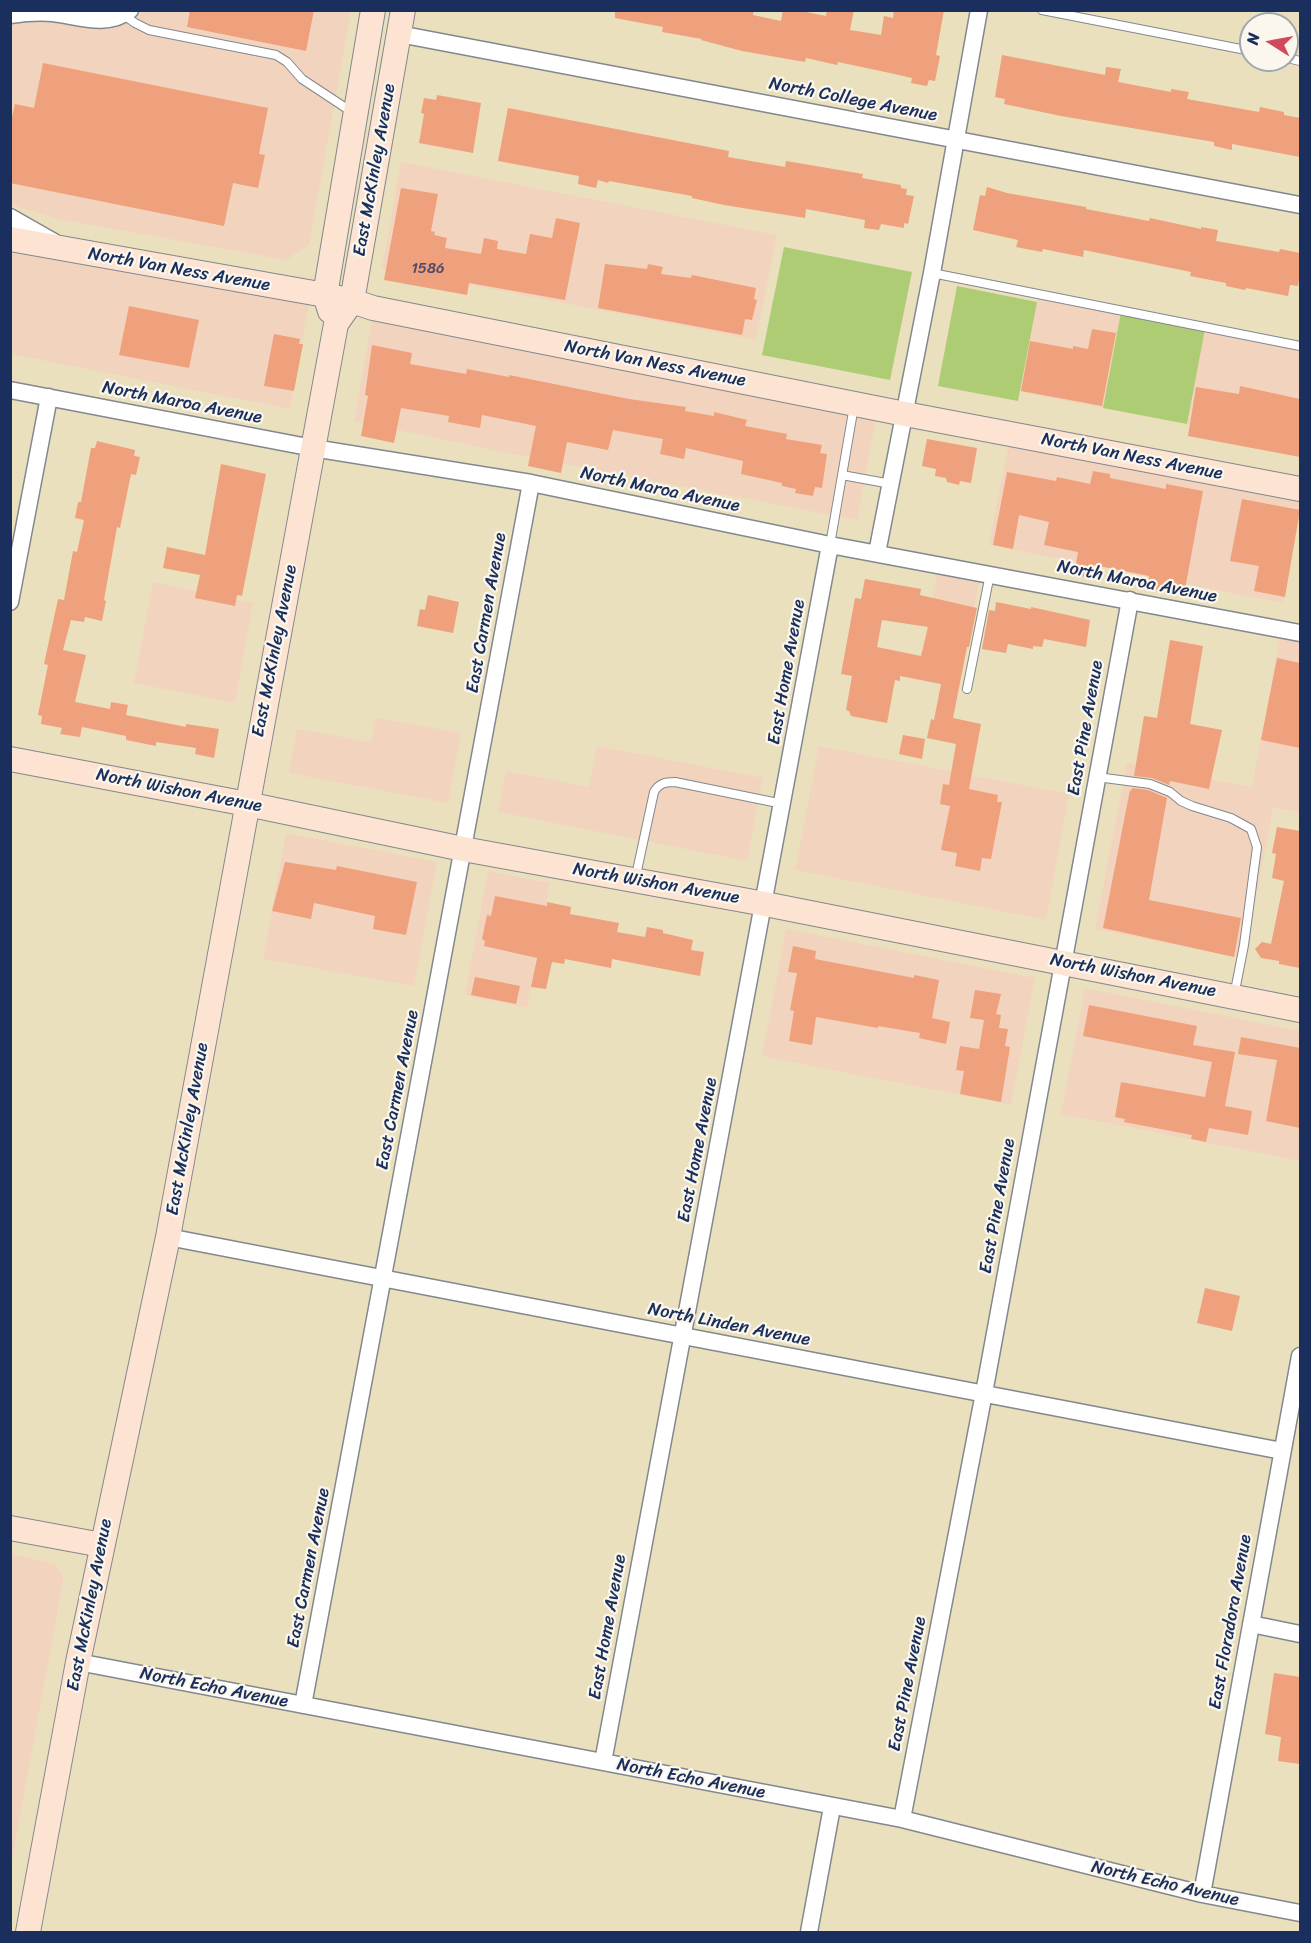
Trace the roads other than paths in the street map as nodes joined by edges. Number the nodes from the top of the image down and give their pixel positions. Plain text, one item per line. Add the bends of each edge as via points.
1 (373, 10) edge
2 (979, 10) edge
3 (1042, 10) edge
4 (127, 13) edge
5 (10, 15) edge
6 (401, 22) edge
7 (1239, 49) edge
8 (356, 115) junction
9 (956, 139) junction
10 (1300, 205) edge
11 (10, 217) edge
12 (10, 239) edge
13 (71, 251) junction
14 (932, 273) junction
15 (324, 295) junction
16 (352, 301) junction
17 (336, 324) junction
18 (1300, 346) edge
19 (10, 390) edge
20 (49, 397) junction
21 (854, 404) junction
22 (905, 414) junction
23 (314, 448) junction
24 (842, 475) junction
25 (531, 483) junction
26 (891, 484) junction
27 (1300, 489) edge
28 (830, 545) junction
29 (877, 553) junction
30 (990, 574) junction
31 (1130, 600) junction
32 (10, 602) edge
33 (1300, 633) edge
34 (967, 689) dead end
35 (10, 759) edge
36 (1097, 777) junction
37 (247, 804) junction
38 (783, 804) junction
39 (463, 849) junction
40 (635, 880) junction
41 (765, 904) junction
42 (1063, 962) junction
43 (1234, 996) junction
44 (1300, 1010) edge
45 (168, 1236) junction
46 (383, 1279) junction
47 (681, 1336) junction
48 (1300, 1356) edge
49 (984, 1393) junction
50 (1282, 1451) junction
51 (10, 1528) edge
52 (102, 1545) junction
53 (1251, 1624) junction
54 (1300, 1634) edge
55 (78, 1662) junction
56 (303, 1705) junction
57 (603, 1762) junction
58 (832, 1807) junction
59 (902, 1819) junction
60 (1202, 1894) junction
61 (1300, 1914) edge
62 (28, 1932) edge
63 (809, 1932) edge

1 - 8 main road, East McKinley Avenue
2 - 9 street
3 - 7 lane
4 - 5 street via 104,20 52,13
4 - 8 lane via 135,23 149,30 276,55 302,79
6 - 9 street, North College Avenue
6 - 16 main road, East McKinley Avenue
8 - 15 main road, East McKinley Avenue
9 - 10 street, North College Avenue
9 - 14 street
11 - 13 street
12 - 13 main road, North Van Ness Avenue
13 - 15 main road, North Van Ness Avenue
14 - 18 lane
14 - 22 street
15 - 16 main road, North Van Ness Avenue
15 - 17 main road
16 - 17 main road, East McKinley Avenue
16 - 21 main road, North Van Ness Avenue
17 - 23 main road, East McKinley Avenue
19 - 20 street, North Maroa Avenue
20 - 23 street, North Maroa Avenue
20 - 32 street
21 - 22 main road, North Van Ness Avenue
21 - 24 lane
22 - 26 street
22 - 27 main road, North Van Ness Avenue
23 - 25 street, North Maroa Avenue
23 - 37 main road, East McKinley Avenue
24 - 26 lane
24 - 28 lane
25 - 28 street, North Maroa Avenue
25 - 39 street, East Carmen Avenue
26 - 29 street
28 - 29 street, North Maroa Avenue
28 - 38 street, East Home Avenue
29 - 30 street, North Maroa Avenue
30 - 31 street, North Maroa Avenue
30 - 34 lane
31 - 33 street, North Maroa Avenue
31 - 36 street, East Pine Avenue
35 - 37 main road, North Wishon Avenue
36 - 42 street, East Pine Avenue
36 - 43 lane via 1150,784 1192,806 1251,828 1257,847
37 - 39 main road, North Wishon Avenue
37 - 45 main road, East McKinley Avenue
38 - 40 lane via 665,782 654,792
38 - 41 street, East Home Avenue
39 - 40 main road, North Wishon Avenue
39 - 46 street, East Carmen Avenue
40 - 41 main road, North Wishon Avenue
41 - 42 main road, North Wishon Avenue
41 - 47 street, East Home Avenue
42 - 43 main road, North Wishon Avenue
42 - 49 street, East Pine Avenue
43 - 44 main road, North Wishon Avenue
45 - 46 street, North Linden Avenue
45 - 52 main road, East McKinley Avenue
46 - 47 street, North Linden Avenue
46 - 56 street, East Carmen Avenue
47 - 49 street, North Linden Avenue
47 - 57 street, East Home Avenue
48 - 50 street, East Floradora Avenue
49 - 50 street, North Linden Avenue
49 - 59 street, East Pine Avenue
50 - 53 street, East Floradora Avenue
51 - 52 main road
52 - 55 main road, East McKinley Avenue
53 - 54 street
53 - 60 street, East Floradora Avenue
55 - 56 street, North Echo Avenue
55 - 62 main road, East McKinley Avenue
56 - 57 street, North Echo Avenue
57 - 58 street, North Echo Avenue
58 - 59 street, North Echo Avenue
58 - 63 street
59 - 60 street, North Echo Avenue
60 - 61 street, North Echo Avenue

